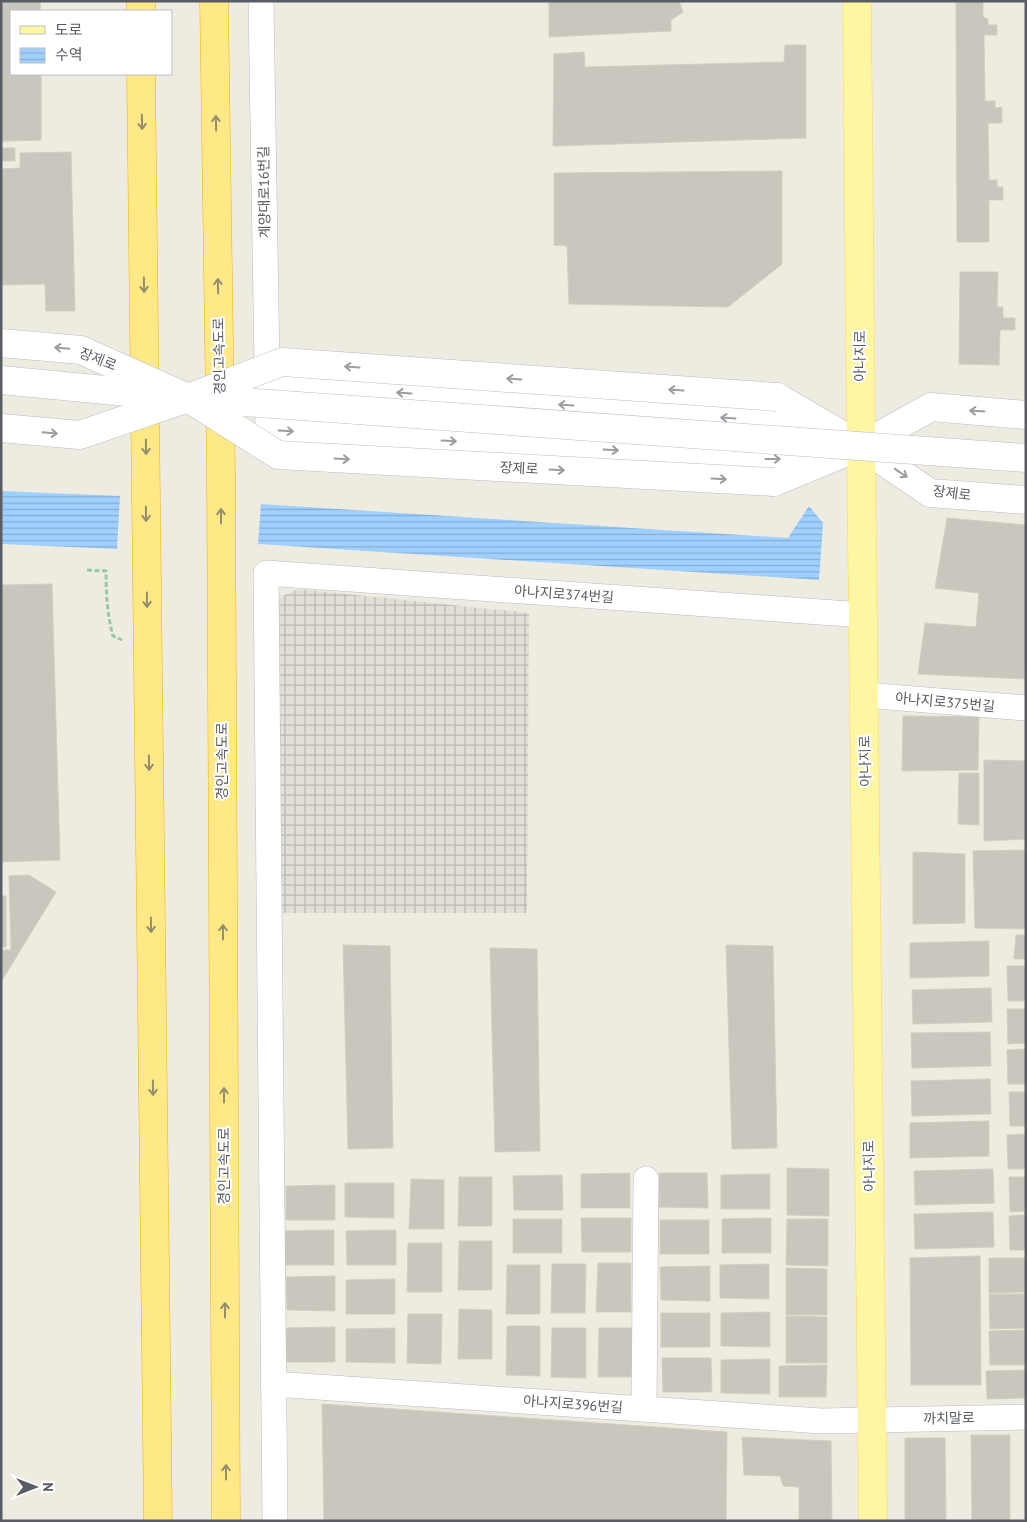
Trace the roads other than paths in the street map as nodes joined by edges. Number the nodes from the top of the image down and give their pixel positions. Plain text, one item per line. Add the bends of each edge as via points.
1 (214, 1) edge
2 (261, 1) edge
3 (857, 1) edge
4 (141, 75) edge
5 (1, 343) edge
6 (1, 380) edge
7 (268, 382) junction
8 (188, 398) junction
9 (1026, 415) edge
10 (1, 428) edge
11 (860, 446) junction
12 (1026, 458) edge
13 (1026, 500) edge
14 (863, 615) junction
15 (864, 695) junction
16 (1026, 708) edge
17 (646, 1179) dead end
18 (273, 1384) junction
19 (644, 1409) junction
20 (1026, 1417) edge
21 (872, 1419) junction
22 (158, 1521) edge
23 (226, 1521) edge
24 (274, 1521) edge
25 (873, 1521) edge

23 -> 1 highway, 경인고속도로 via 221,475
2 - 7 street, 계양대로16번길
3 - 11 main road, 아나지로
4 -> 22 highway
8 -> 5 main road, 장제로, bridge via 81,350
6 - 8 main road, 장제로, bridge
11 -> 7 street via 781,422
7 -> 11 street, 계양대로16번길 via 268,430 777,460
10 -> 8 main road, 장제로, bridge via 80,435
11 -> 8 main road, 장제로, bridge via 777,397 282,362
8 -> 11 main road, 장제로, bridge via 278,455 774,482
8 - 12 main road, 장제로, bridge
9 -> 11 main road, 장제로 via 931,407
11 -> 13 main road, 장제로 via 930,493
11 - 14 main road, 아나지로
14 - 15 main road, 아나지로
14 - 18 street, 아나지로374번길 via 266,573
15 - 16 street, 아나지로375번길
15 - 21 main road, 아나지로
17 - 19 street
18 - 19 street, 아나지로396번길
18 - 24 street
19 - 21 street, 아나지로396번길 via 821,1421
20 - 21 street, 까치말로
21 - 25 main road, 아나지로

